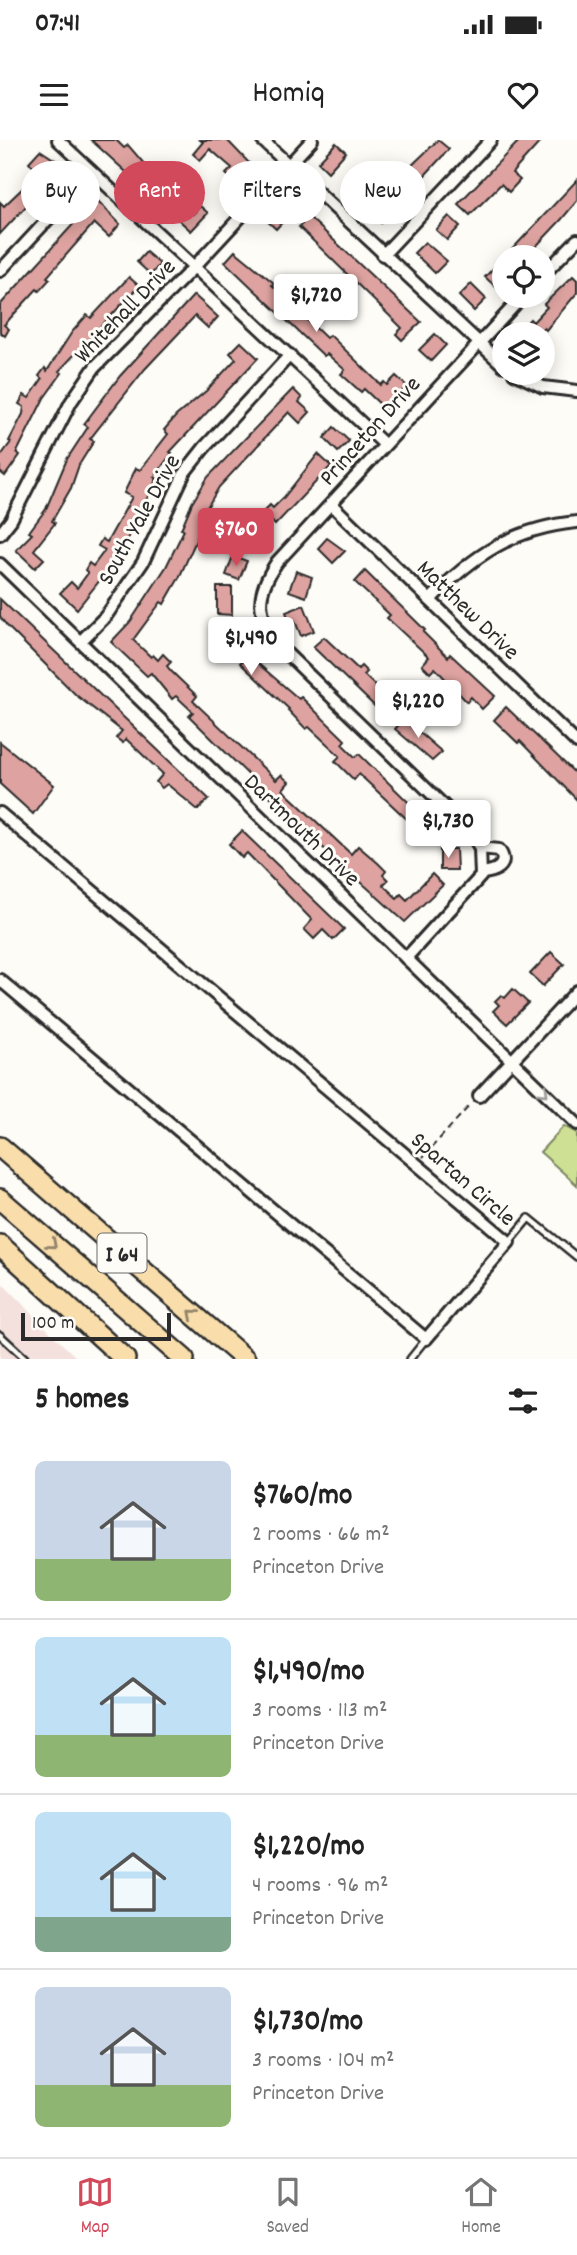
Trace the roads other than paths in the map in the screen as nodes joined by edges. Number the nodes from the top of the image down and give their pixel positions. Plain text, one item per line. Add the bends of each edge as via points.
1 (58, 140) edge
2 (262, 140) edge
3 (312, 140) edge
4 (491, 140) edge
5 (80, 161) edge
6 (285, 161) edge
7 (293, 161) edge
8 (100, 179) edge
9 (326, 200) edge
10 (44, 224) edge
11 (234, 224) edge
12 (577, 240) edge
13 (383, 255) junction
14 (555, 263) edge
15 (194, 267) junction
16 (0, 271) edge
17 (512, 308) edge
18 (477, 344) junction
19 (290, 355) junction
20 (492, 356) edge
21 (539, 385) edge
22 (577, 391) edge
23 (384, 444) junction
24 (331, 504) junction
25 (577, 523) edge
26 (0, 534) edge
27 (0, 564) edge
28 (429, 600) junction
29 (80, 641) junction
30 (577, 743) edge
31 (0, 813) edge
32 (480, 848) junction
33 (481, 873) junction
34 (407, 958) junction
35 (0, 979) edge
36 (577, 990) edge
37 (511, 1060) junction
38 (479, 1096) road end
39 (577, 1124) edge
40 (0, 1147) edge
41 (0, 1199) edge
42 (509, 1242) junction
43 (0, 1245) edge
44 (577, 1257) edge
45 (0, 1335) edge
46 (426, 1339) junction
47 (26, 1359) edge
48 (125, 1359) edge
49 (184, 1359) edge
50 (244, 1359) edge
51 (410, 1359) edge

1 - 5 street
2 - 6 street
3 - 7 street, Whitehall Drive
4 - 13 street
8 - 15 street
9 - 13 street
10 - 16 street
11 - 15 street, Whitehall Drive
12 - 14 street
13 - 18 street
15 - 19 street
15 - 26 street, Whitehall Drive via 96,367 71,401
17 - 18 street, Princeton Drive
18 - 20 street
18 - 23 street, Princeton Drive
19 - 23 street
19 - 29 street, South Yale Drive via 185,472 143,562 106,616
21 - 22 street
23 - 24 street, Princeton Drive
24 - 28 street, Matthew Drive
24 - 32 street, Princeton Drive via 264,582 260,605 266,628 279,646 470,831
25 - 28 street via 537,529 498,544 462,566
27 - 29 street, Dartmouth Drive
28 - 30 street, Matthew Drive
29 - 34 street, Dartmouth Drive
31 - 42 street, Spartan Circle
32 - 33 street
32 - 33 street, Princeton Drive via 499,850 503,856 498,870
33 - 34 street, Princeton Drive
34 - 37 street, Dartmouth Drive
35 - 46 street
36 - 37 street
37 - 38 street
37 -> 39 street, Dartmouth Drive
50 -> 40 highway, I 64
41 -> 49 highway, I 64
42 - 44 lane via 529,1218
42 - 46 street, Spartan Circle
43 - 48 highway
45 - 47 lane
46 - 51 lane

